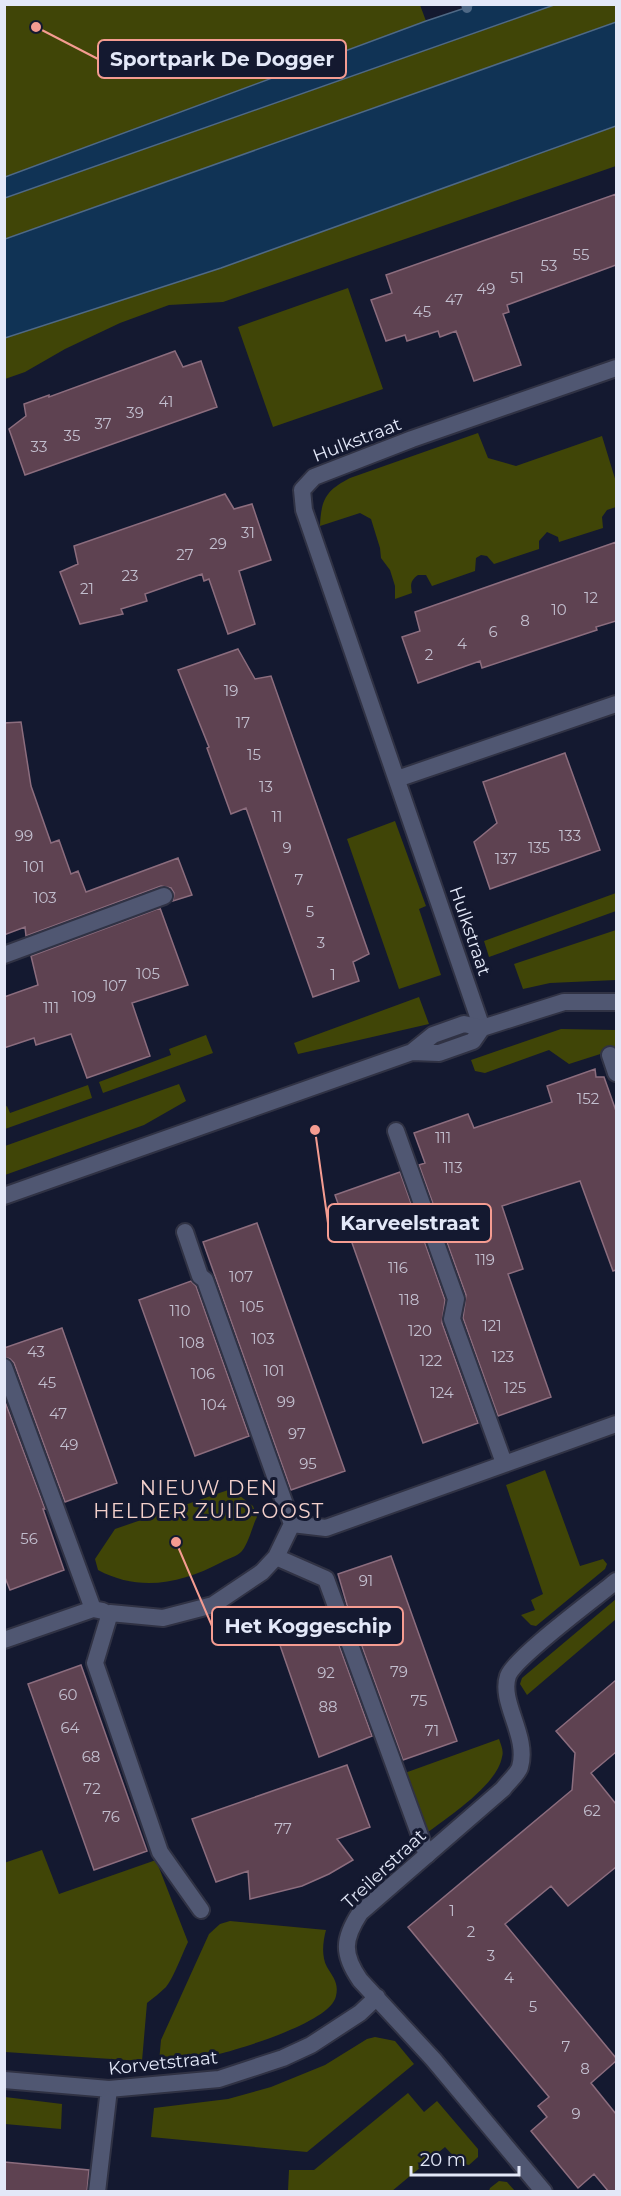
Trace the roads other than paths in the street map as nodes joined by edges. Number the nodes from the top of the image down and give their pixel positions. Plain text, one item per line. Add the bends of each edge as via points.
1 (616, 368) edge
2 (616, 704) edge
3 (397, 779) junction
4 (164, 896) dead end
5 (4, 956) edge
6 (616, 1002) edge
7 (482, 1028) junction
8 (610, 1055) dead end
9 (616, 1074) edge
10 (396, 1131) dead end
11 (4, 1196) edge
12 (184, 1232) dead end
13 (4, 1367) edge
14 (616, 1424) edge
15 (504, 1463) junction
16 (292, 1524) junction
17 (276, 1557) junction
18 (616, 1581) edge
19 (101, 1611) junction
20 (4, 1640) edge
21 (427, 1855) junction
22 (201, 1910) dead end
23 (378, 1997) junction
24 (4, 2080) edge
25 (109, 2089) junction
26 (96, 2192) edge
27 (544, 2192) edge

1 - 3 street, Hulkstraat via 314,477 302,490 304,510
2 - 3 street
3 - 7 street, Hulkstraat
4 - 5 street
6 - 7 street via 564,1002
7 - 11 street via 464,1024 433,1035 412,1052
8 - 9 street
10 - 15 street via 456,1299 452,1319
12 - 16 street via 205,1280
13 - 19 street
14 - 15 street
15 - 16 street via 326,1527
16 - 17 street
17 - 19 street via 262,1572 213,1605 163,1618
17 - 21 street via 326,1579
18 - 21 street, Treilerstraat via 528,1653 509,1674 506,1690 520,1743 520,1767 503,1789
19 - 20 street
19 - 22 street via 95,1663 160,1852
21 - 23 street, Treilerstraat via 360,1912 349,1929 347,1952 351,1966
23 - 25 street, Korvetstraat via 311,2045 283,2058 219,2079
23 - 27 street, Treilerstraat
24 - 25 street, Korvetstraat
25 - 26 street

